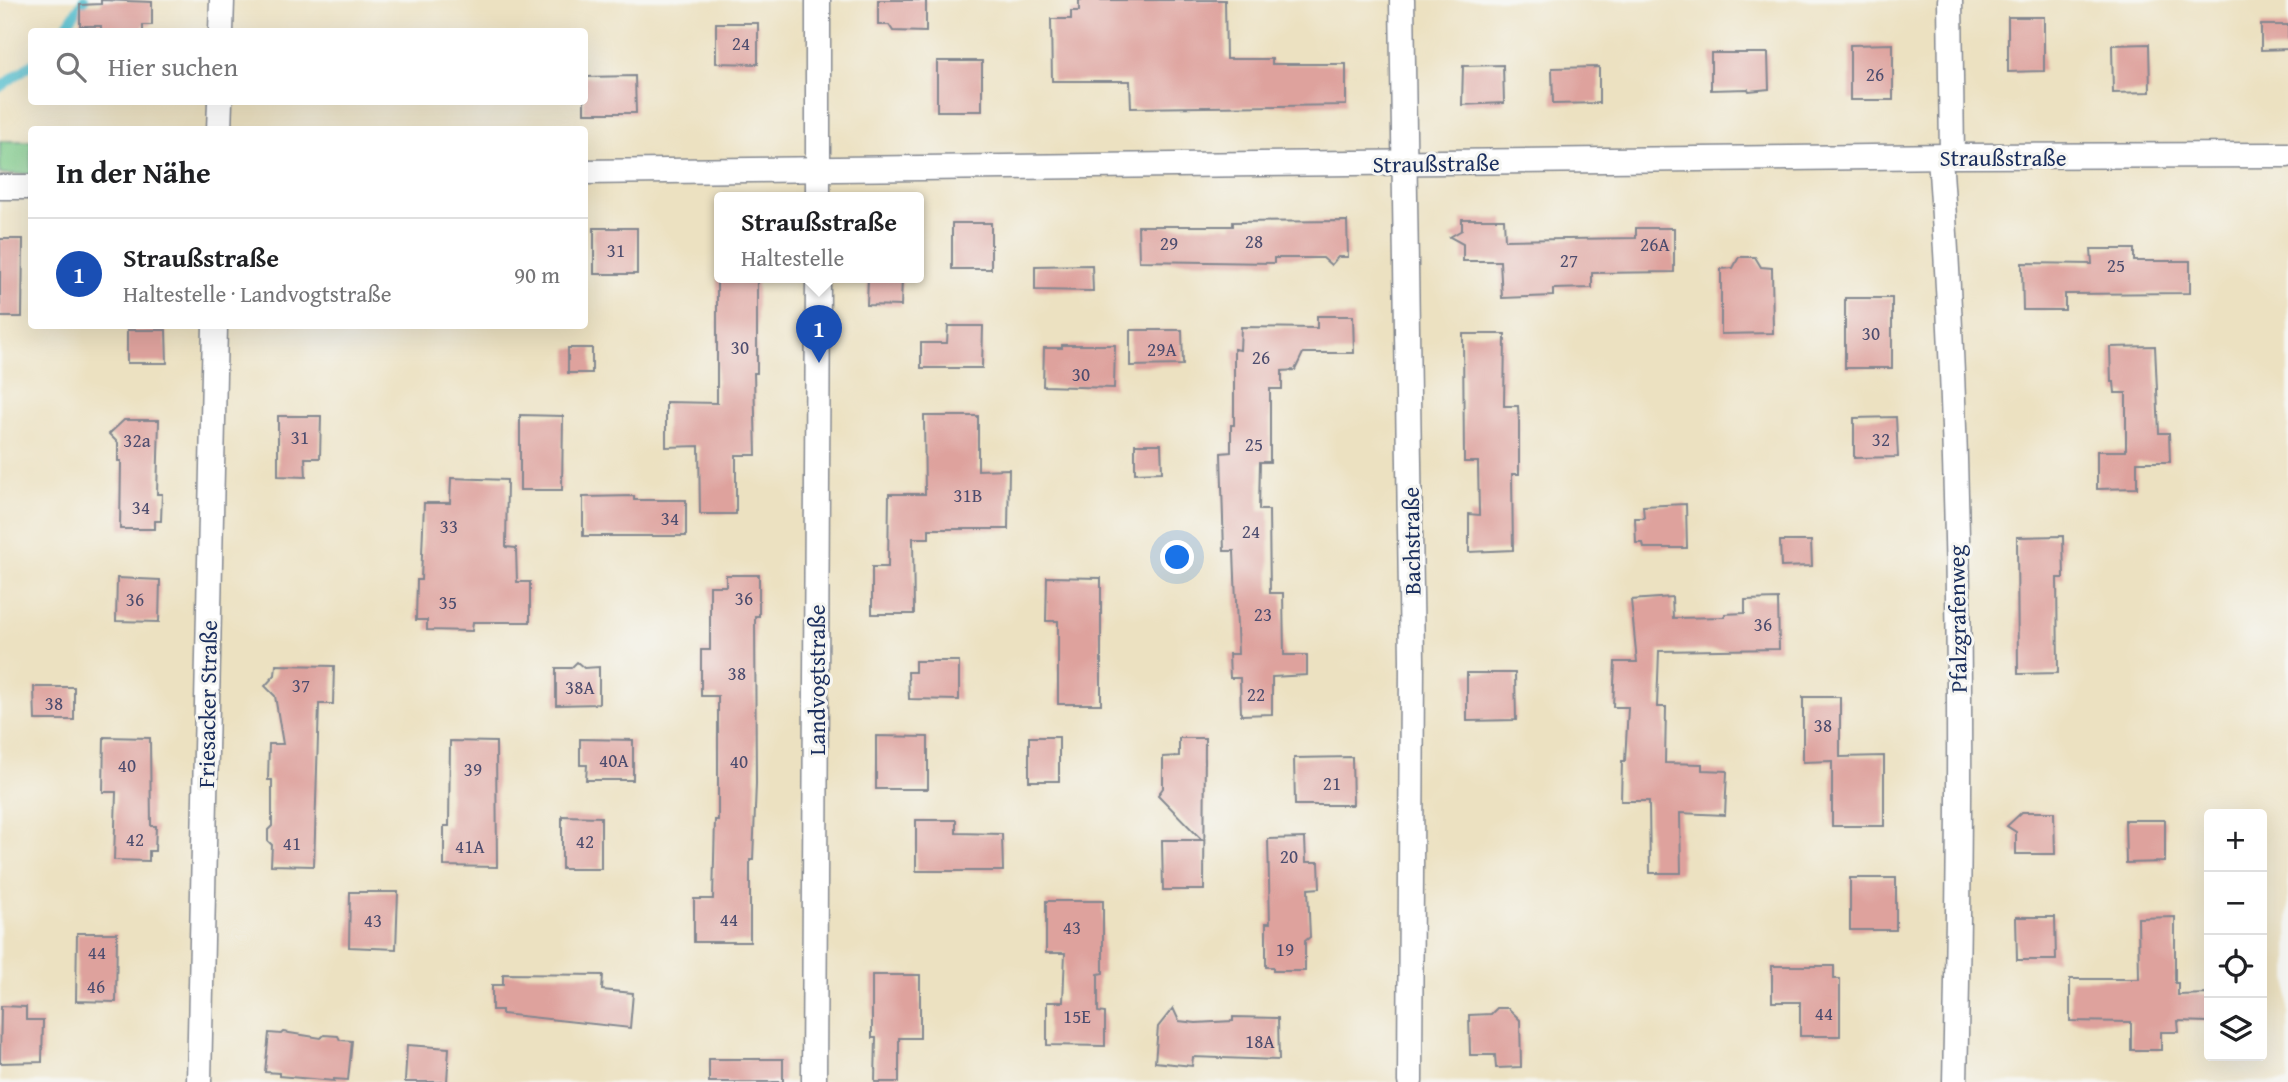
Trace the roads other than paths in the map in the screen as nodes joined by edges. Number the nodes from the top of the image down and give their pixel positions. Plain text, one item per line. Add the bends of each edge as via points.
1 (222, 0) edge
2 (818, 0) edge
3 (1402, 0) edge
4 (1950, 0) edge
5 (221, 28) edge
6 (220, 105) edge
7 (219, 126) edge
8 (2288, 155) edge
9 (1946, 157) junction
10 (1405, 163) junction
11 (818, 170) junction
12 (588, 172) edge
13 (0, 187) edge
14 (28, 187) edge
15 (818, 192) edge
16 (818, 283) edge
17 (215, 329) edge
18 (199, 1082) edge
19 (814, 1082) edge
20 (1410, 1082) edge
21 (1955, 1082) edge

1 - 5 street
2 - 11 street
3 - 10 street, Bachstraße
4 - 9 street, Pfalzgrafenweg
6 - 7 street
8 - 9 street, Straußstraße
9 - 10 street, Straußstraße
9 - 21 street, Pfalzgrafenweg via 1959,731
10 - 11 street, Straußstraße
10 - 20 street, Bachstraße via 1412,660
11 - 12 street, Straußstraße
11 - 15 street
13 - 14 street
16 - 19 street, Landvogtstraße
17 - 18 street, Friesacker Straße

